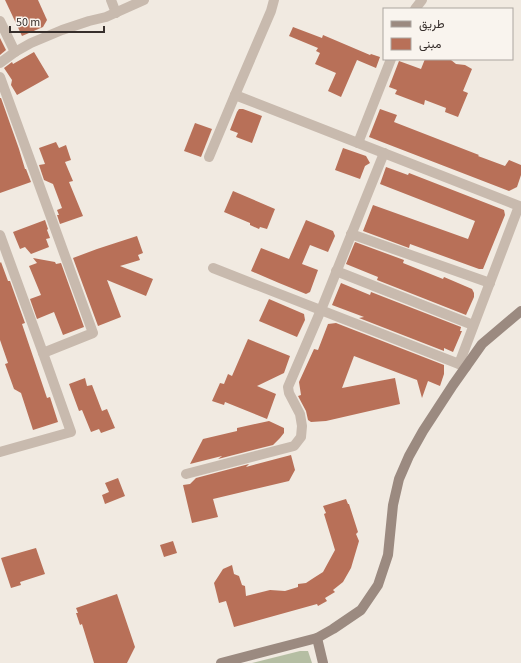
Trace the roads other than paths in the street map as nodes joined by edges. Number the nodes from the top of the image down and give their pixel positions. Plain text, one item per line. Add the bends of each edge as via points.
1 (111, 0) edge
2 (144, 0) edge
3 (274, 0) edge
4 (422, 0) edge
5 (416, 8) edge
6 (116, 13) junction
7 (0, 21) edge
8 (15, 52) junction
9 (391, 60) edge
10 (0, 64) edge
11 (0, 77) edge
12 (235, 95) junction
13 (358, 143) junction
14 (384, 153) junction
15 (209, 157) dead end
16 (351, 234) junction
17 (0, 235) edge
18 (213, 268) dead end
19 (336, 272) junction
20 (490, 282) junction
21 (321, 310) junction
22 (521, 311) edge
23 (473, 326) junction
24 (43, 353) junction
25 (462, 365) junction
26 (0, 452) edge
27 (186, 474) dead end
28 (317, 638) junction
29 (222, 663) edge
30 (323, 663) edge

1 - 6 street
2 - 6 street
3 - 12 street
4 - 5 street
6 - 8 street via 62,30
7 - 8 street
8 - 10 street
9 - 13 street
11 - 24 street via 93,333
12 - 13 street
12 - 15 street
13 - 14 street
14 - 16 street
14 - 20 street via 519,206
16 - 19 street
16 - 20 street
17 - 24 street
18 - 21 street
19 - 21 street
19 - 23 street
20 - 23 street
21 - 25 street
21 - 27 street via 288,386 300,414 302,426 300,437 294,446
22 - 25 main road
23 - 25 street
24 - 26 street via 71,432
25 - 28 main road via 453,385 409,456 399,479 393,505 388,555 378,585 361,610
28 - 29 main road
28 - 30 main road

